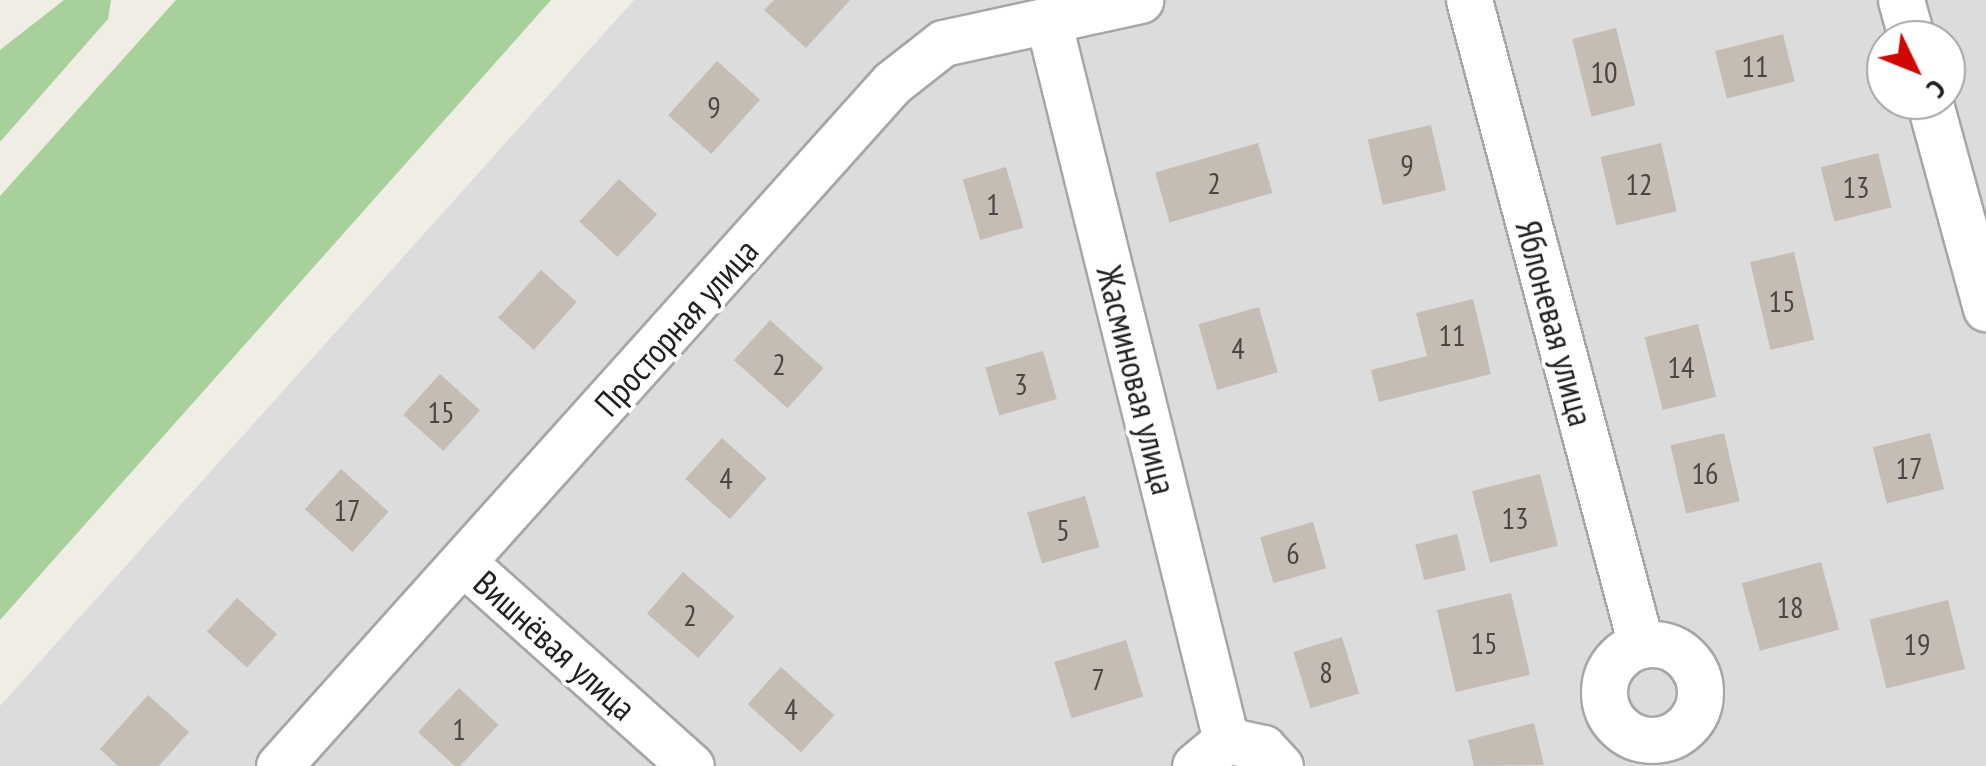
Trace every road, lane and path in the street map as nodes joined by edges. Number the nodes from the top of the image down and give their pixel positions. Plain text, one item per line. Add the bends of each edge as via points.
1 (1140, 0) edge
2 (1469, 0) edge
3 (1048, 20) junction
4 (1934, 120) edge
5 (1986, 308) edge
6 (464, 564) junction
7 (1641, 645) dead end
8 (1211, 753) edge
9 (279, 766) edge
10 (691, 766) edge
11 (1280, 766) edge

1 - 3 street, Просторная улица
2 - 7 street, Яблоневая улица
3 - 6 street, Просторная улица via 944,43 892,83
3 - 8 street, Жасминовая улица
4 - 5 street
6 - 9 street, Просторная улица
6 - 10 street, Вишнёвая улица
8 - 11 street via 1263,748

